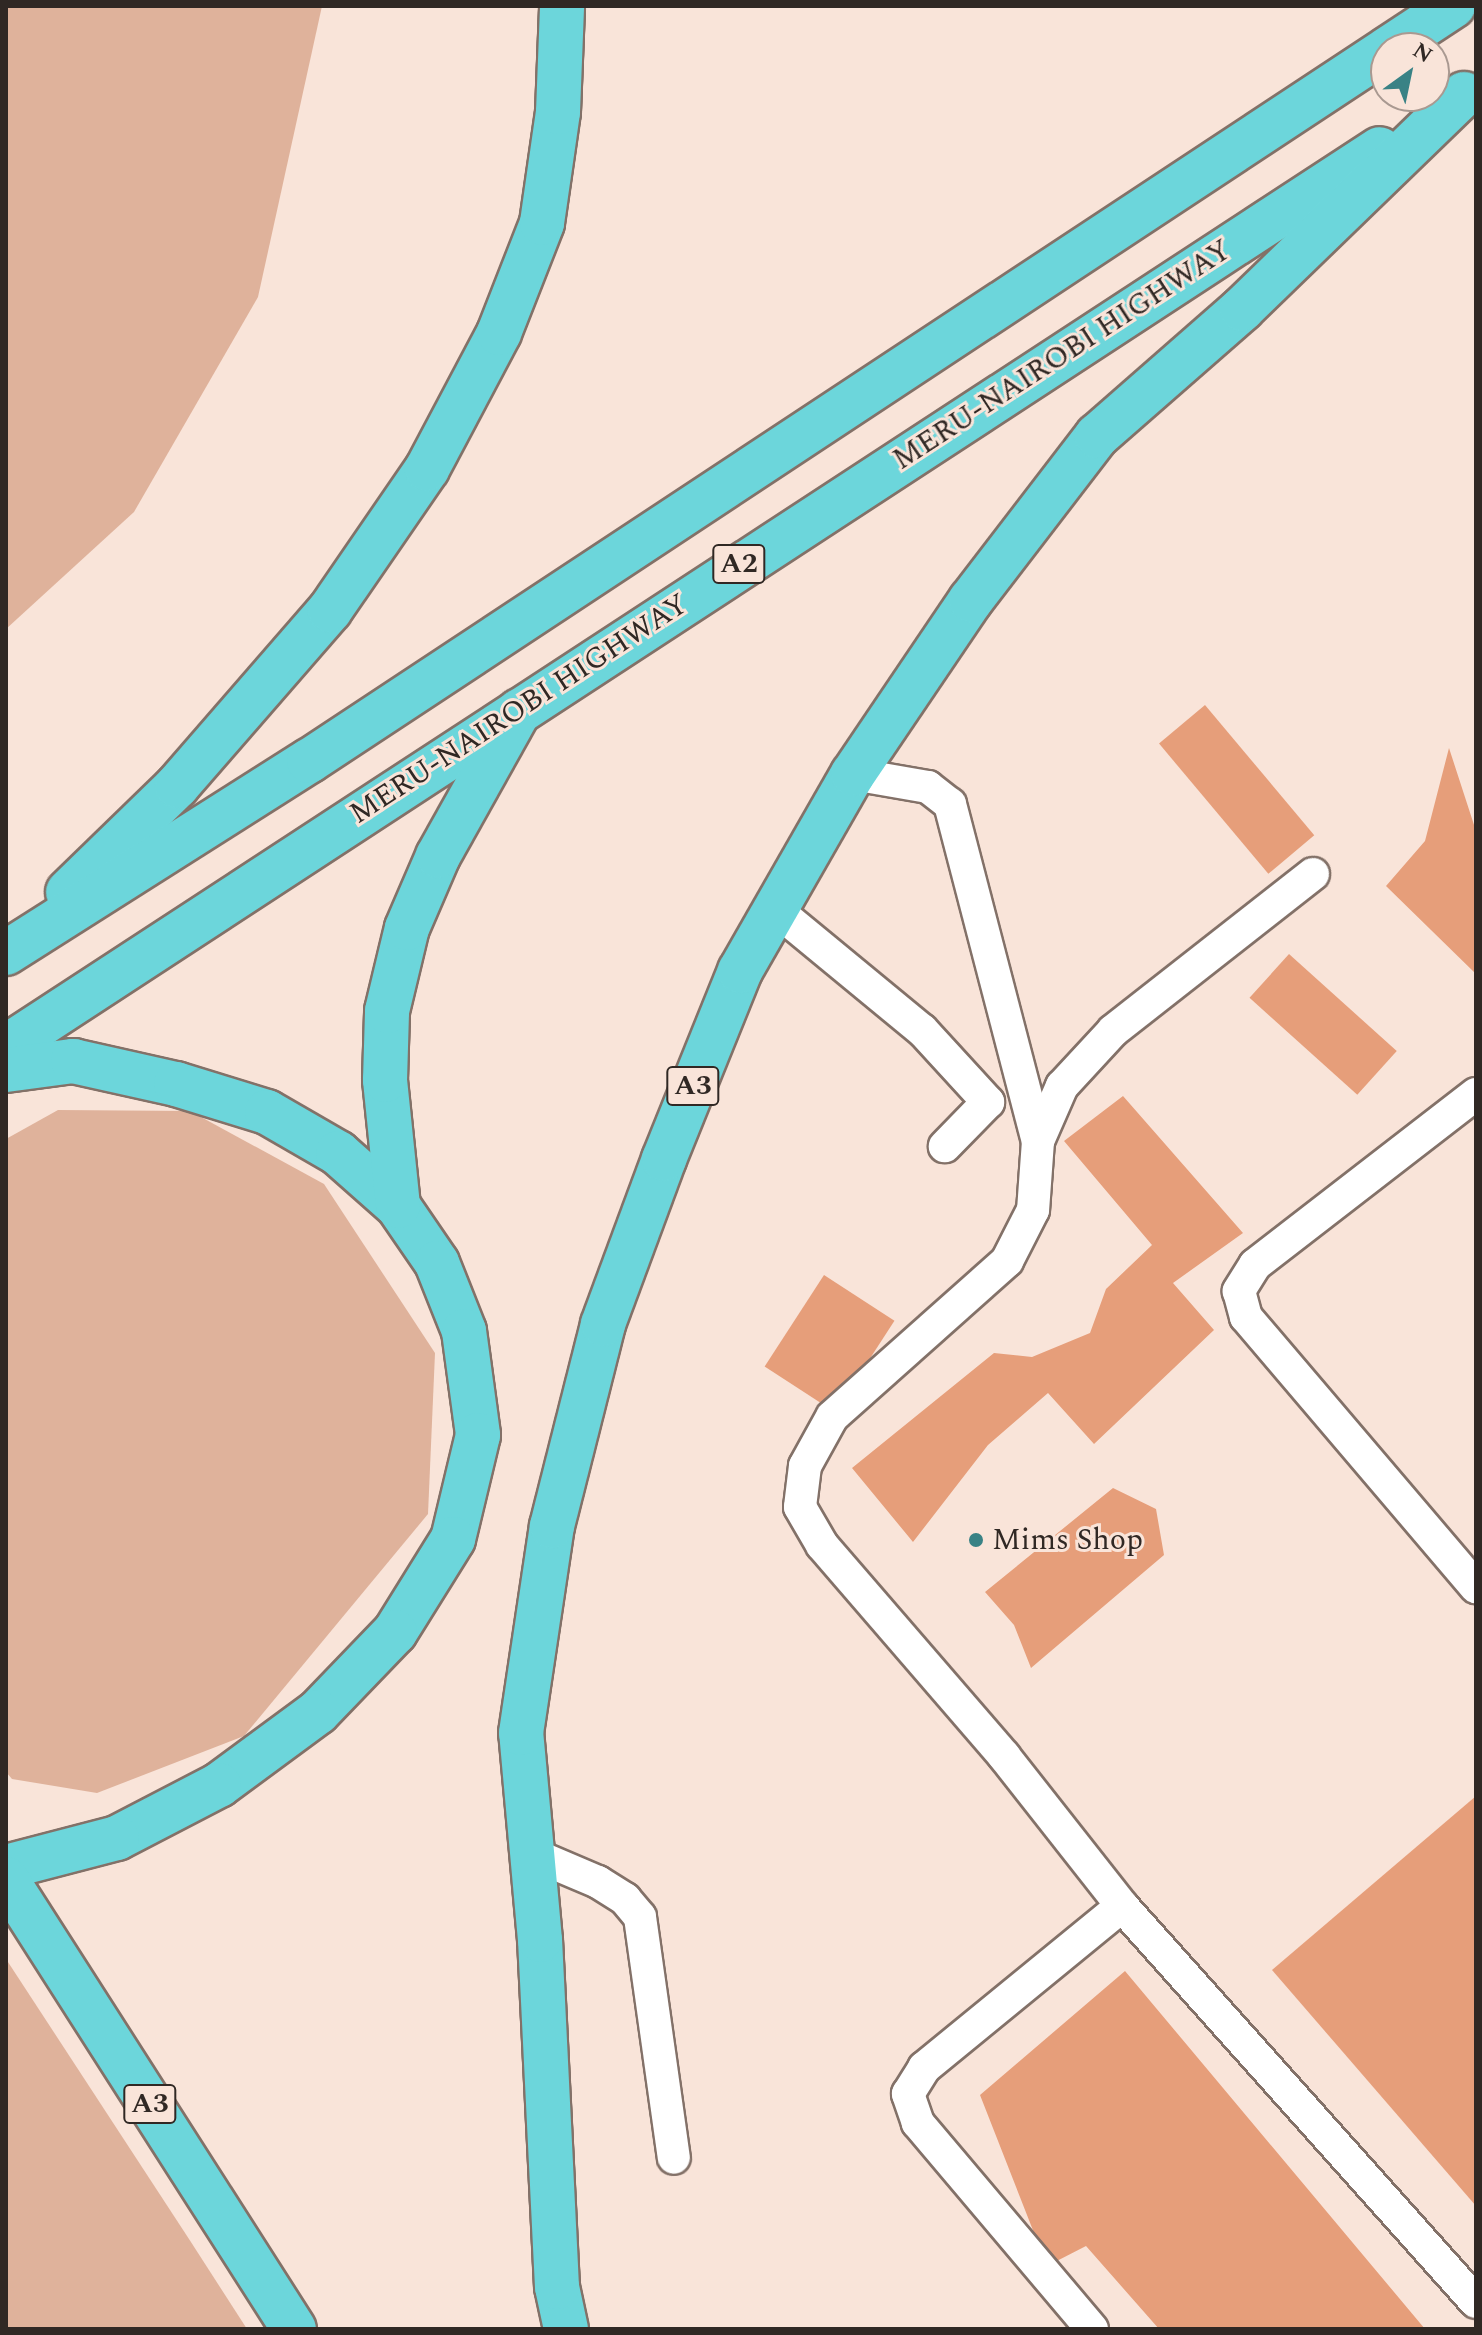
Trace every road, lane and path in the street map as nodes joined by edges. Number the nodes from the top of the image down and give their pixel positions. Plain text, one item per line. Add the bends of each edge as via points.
1 (562, 6) edge
2 (1453, 6) edge
3 (1414, 32) edge
4 (1370, 61) edge
5 (1470, 90) edge
6 (523, 704) junction
7 (853, 774) junction
8 (1313, 874) dead end
9 (775, 909) junction
10 (6, 953) edge
11 (6, 1047) edge
12 (6, 1070) edge
13 (1476, 1094) edge
14 (1038, 1141) junction
15 (945, 1146) dead end
16 (398, 1206) junction
17 (1476, 1587) edge
18 (532, 1854) junction
19 (6, 1867) edge
20 (6, 1879) edge
21 (1122, 1906) junction
22 (674, 2158) dead end
23 (1476, 2302) edge
24 (294, 2329) edge
25 (566, 2329) edge
26 (1092, 2329) edge

1 - 10 highway via 558,112 542,223 499,333 427,469 330,610 187,775
2 - 3 highway, A2
4 - 10 highway, A2 via 470,657
5 - 6 highway, MERU-NAIROBI HIGHWAY / A2
5 - 7 highway, A3 via 1242,309 1097,436 971,600
6 - 11 highway, MERU-NAIROBI HIGHWAY / A2
6 - 16 highway via 438,856 407,928 387,1011 385,1066
7 - 9 highway, A3
7 - 14 street via 928,787 950,804
8 - 14 street via 1113,1031 1062,1086
9 - 15 street via 922,1030 988,1102
9 - 18 highway, A3 via 740,971 603,1324 552,1526 521,1733
12 - 16 highway via 73,1061 267,1112 338,1153
13 - 17 street via 1255,1265 1239,1291 1246,1317
14 - 21 street via 1033,1210 1007,1261 832,1417 805,1466 800,1507 822,1545 1004,1756
16 - 19 highway via 437,1263 464,1331 478,1435 453,1539 395,1632 318,1712 219,1785 117,1838
18 - 22 street via 598,1882 625,1899 640,1917
18 - 25 highway, A3 via 557,2287
20 - 24 highway, A3
21 - 23 street
21 - 26 street via 924,2068 908,2094 918,2123

